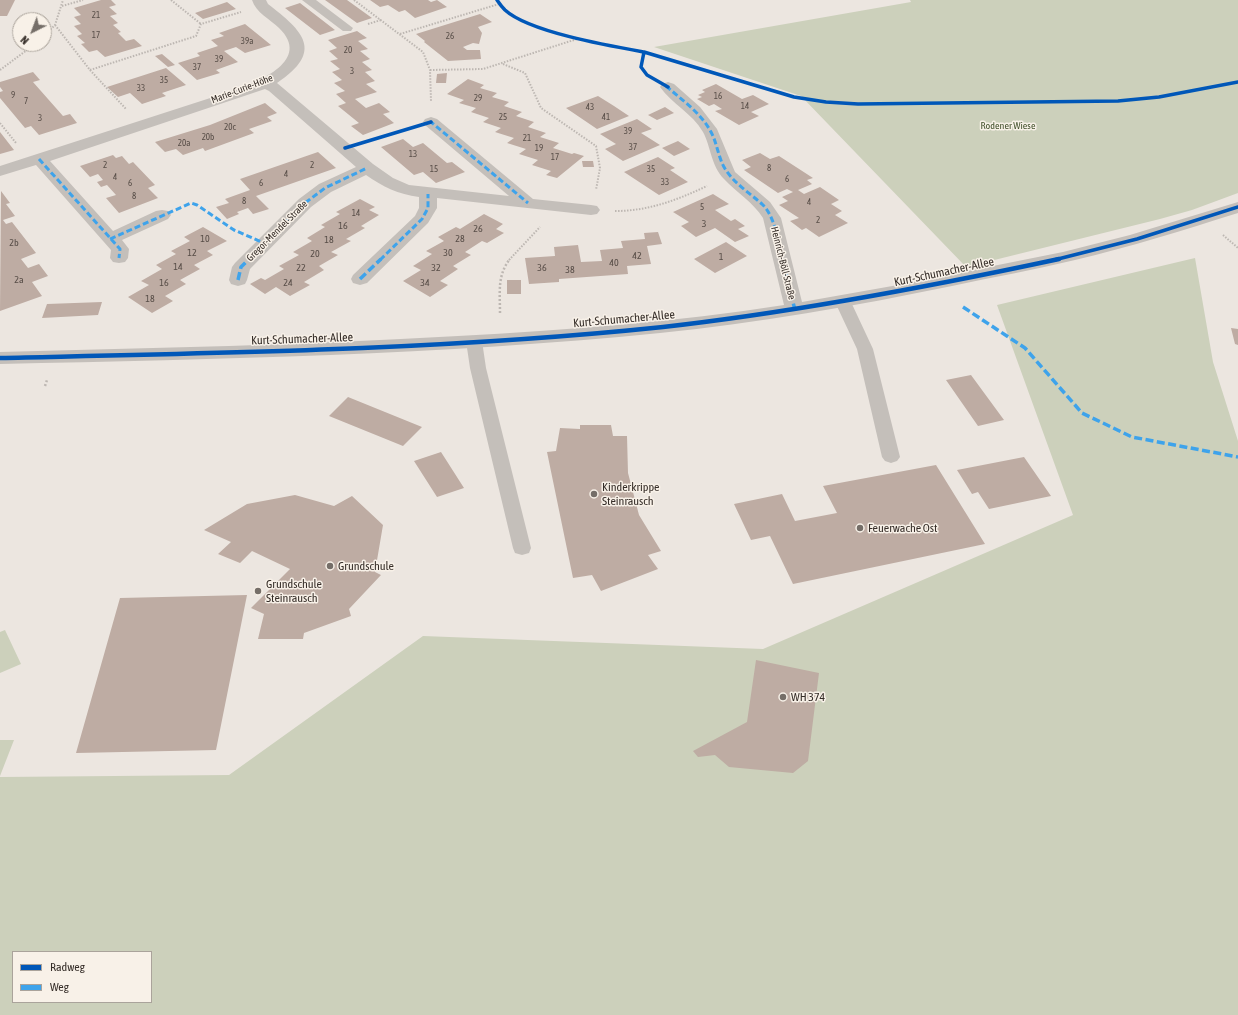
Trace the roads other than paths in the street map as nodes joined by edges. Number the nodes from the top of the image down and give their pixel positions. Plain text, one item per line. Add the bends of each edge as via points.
1 (308, 0) edge
2 (260, 3) edge
3 (347, 28) dead end
4 (265, 83) junction
5 (668, 87) dead end
6 (431, 122) road end
7 (38, 159) junction
8 (367, 168) junction
9 (0, 170) edge
10 (428, 194) junction
11 (528, 202) junction
12 (1238, 207) edge
13 (591, 210) road end
14 (162, 215) dead end
15 (110, 239) junction
16 (119, 258) dead end
17 (360, 279) dead end
18 (238, 280) dead end
19 (843, 302) junction
20 (795, 310) junction
21 (474, 341) junction
22 (0, 358) edge
23 (891, 457) dead end
24 (522, 548) dead end

1 - 3 lane
2 - 4 street, Marie-Curie-Höhe via 296,38 299,46 297,55 289,66
4 - 7 street, Marie-Curie-Höhe
4 - 8 street via 275,88
5 - 20 street, Heinrich-Böll-Straße via 694,110 711,132 729,175 764,206 772,218
6 - 11 street
7 - 9 street, Marie-Curie-Höhe
7 - 15 street
8 - 10 street via 387,182 406,190
8 - 18 street, Gregor-Mendel-Straße via 325,188 305,203 242,267
10 - 11 street
10 - 17 street via 428,208 422,219
11 - 13 street
12 - 19 street, Kurt-Schumacher-Allee via 1074,256
14 - 15 street
15 - 16 street via 120,249
19 - 20 street, Kurt-Schumacher-Allee
19 - 23 lane via 865,349
20 - 21 street, Kurt-Schumacher-Allee via 661,327
21 - 22 street, Kurt-Schumacher-Allee via 363,347
21 - 24 lane via 478,368

